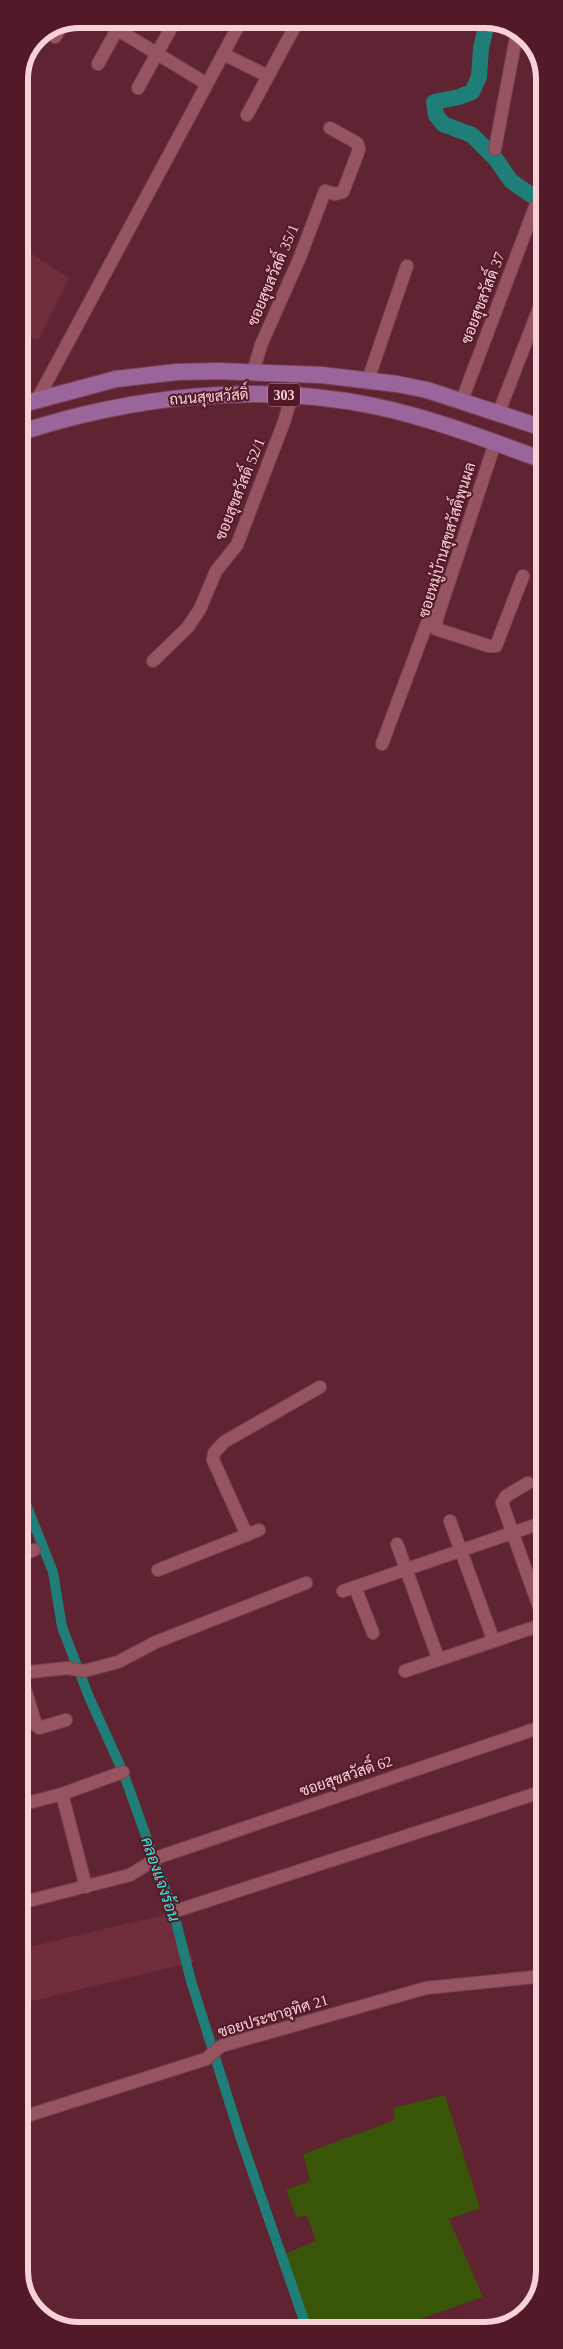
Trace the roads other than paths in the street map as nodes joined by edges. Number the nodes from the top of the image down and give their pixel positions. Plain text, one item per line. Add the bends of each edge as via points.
1 (118, 28) edge
2 (125, 28) edge
3 (171, 28) edge
4 (237, 28) edge
5 (294, 28) edge
6 (517, 39) edge
7 (157, 54) junction
8 (224, 54) junction
9 (98, 64) dead end
10 (268, 76) junction
11 (207, 84) junction
12 (138, 88) dead end
13 (247, 115) dead end
14 (330, 128) dead end
15 (495, 149) dead end
16 (536, 207) dead end
17 (407, 266) dead end
18 (536, 315) edge
19 (253, 372) junction
20 (368, 380) junction
21 (292, 395) junction
22 (37, 400) junction
23 (462, 400) junction
24 (28, 402) edge
25 (499, 412) junction
26 (536, 425) edge
27 (28, 430) edge
28 (492, 442) junction
29 (536, 458) edge
30 (523, 576) dead end
31 (153, 661) dead end
32 (382, 744) dead end
33 (320, 1387) dead end
34 (528, 1483) dead end
35 (450, 1521) dead end
36 (536, 1525) edge
37 (513, 1532) junction
38 (397, 1544) dead end
39 (34, 1550) dead end
40 (461, 1550) junction
41 (28, 1552) edge
42 (406, 1569) junction
43 (158, 1570) dead end
44 (306, 1583) dead end
45 (536, 1599) edge
46 (536, 1625) edge
47 (373, 1633) dead end
48 (493, 1640) junction
49 (438, 1658) junction
50 (405, 1671) dead end
51 (28, 1672) edge
52 (28, 1699) edge
53 (66, 1720) dead end
54 (536, 1729) edge
55 (123, 1772) dead end
56 (62, 1794) junction
57 (536, 1794) edge
58 (28, 1803) edge
59 (86, 1887) junction
60 (28, 1901) edge
61 (178, 1910) dead end
62 (536, 1977) edge
63 (28, 2115) edge

1 - 9 street
2 - 7 street
3 - 7 street
4 - 8 street
5 - 10 street
6 - 15 street
7 - 11 street
7 - 12 street
8 - 10 street
8 - 11 street
10 - 13 street
11 - 22 street
14 - 19 street, ซอยสุขสวัสดิ์ 35/1 via 357,143 359,149 343,192 325,191 261,345
16 - 23 street, ซอยสุขสวัสดิ์ 37
17 - 20 street
18 - 25 street
19 - 20 main road, ถนนสุขสวัสดิ์ / 303 via 322,374
19 - 22 main road, ถนนสุขสวัสดิ์ / 303 via 177,372 116,379
20 - 23 main road, ถนนสุขสวัสดิ์ / 303
21 - 27 main road, ถนนสุขสวัสดิ์ / 303 via 261,394 136,403 96,410
21 - 28 main road, ถนนสุขสวัสดิ์ / 303 via 376,406
21 - 31 street, ซอยสุขสวัสดิ์ 52/1 via 237,545 216,571 188,627
22 - 24 main road, ถนนสุขสวัสดิ์ / 303
23 - 25 main road, ถนนสุขสวัสดิ์ / 303
25 - 26 main road, ถนนสุขสวัสดิ์ / 303
28 - 29 main road, ถนนสุขสวัสดิ์ / 303
28 - 30 street, ซอยหมู่บ้านสุขสวัสดิ์พูนผล via 436,629 496,646
28 - 32 street
33 - 43 street via 224,1442 214,1453 213,1460 253,1533
34 - 37 street via 502,1502
35 - 40 street
36 - 37 street
37 - 40 street
37 - 45 street
38 - 42 street
39 - 41 street
40 - 42 street
40 - 48 street
42 - 47 street via 349,1589
42 - 49 street
44 - 51 street via 156,1642 118,1662 84,1671 68,1668
46 - 48 street
48 - 49 street
49 - 50 street
52 - 53 street via 36,1725 42,1728
54 - 59 street, ซอยสุขสวัสดิ์ 62 via 159,1857 130,1875
55 - 56 street
56 - 58 street
56 - 59 street
57 - 61 street
59 - 60 street, ซอยสุขสวัสดิ์ 62
62 - 63 street, ซอยประชาอุทิศ 21 via 426,1988 221,2046 206,2059

